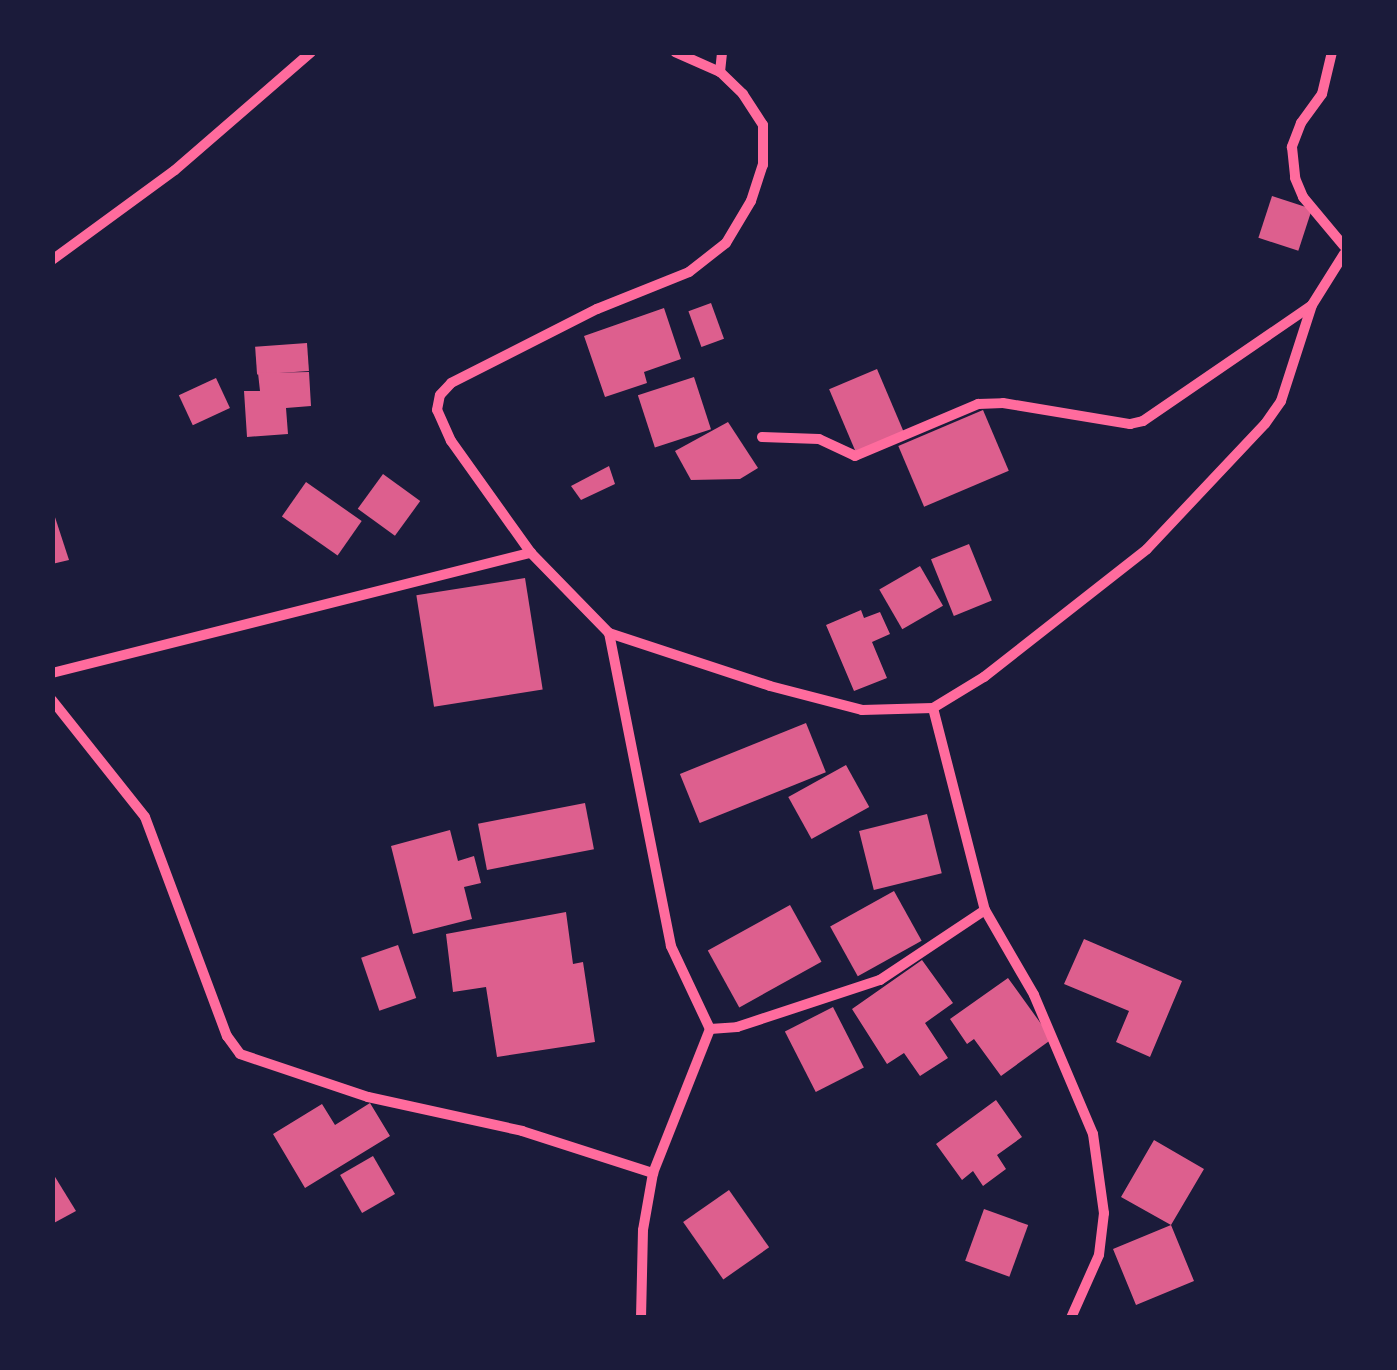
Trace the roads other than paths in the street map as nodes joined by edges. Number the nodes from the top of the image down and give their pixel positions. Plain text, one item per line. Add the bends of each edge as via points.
1 (311, 52) edge
2 (675, 52) edge
3 (722, 52) edge
4 (1332, 52) edge
5 (720, 72) junction
6 (1344, 246) edge
7 (1344, 254) edge
8 (52, 260) edge
9 (1312, 306) junction
10 (762, 437) dead end
11 (531, 553) junction
12 (609, 633) junction
13 (52, 673) edge
14 (52, 700) edge
15 (933, 708) junction
16 (986, 910) junction
17 (710, 1029) junction
18 (653, 1173) junction
19 (641, 1318) edge
20 (1072, 1318) edge

1 - 8 street via 175,170
2 - 5 street
3 - 5 street
4 - 6 street via 1322,94 1292,147 1304,196
5 - 11 street via 755,112 764,141 751,202 726,243 689,272 597,308 451,382 440,395 440,423
7 - 9 street
9 - 10 street via 1143,421 991,403 855,456 819,438
9 - 15 street via 1282,401 1265,424 1147,548 984,677
11 - 12 street
11 - 13 street
12 - 15 street via 862,710
12 - 17 street via 671,946
14 - 18 street via 145,817 227,1036 240,1054 368,1097 522,1131
15 - 16 street
16 - 17 street via 880,980 737,1027
16 - 20 street via 1034,995 1094,1134 1104,1212 1100,1255
17 - 18 street
18 - 19 street via 643,1230

